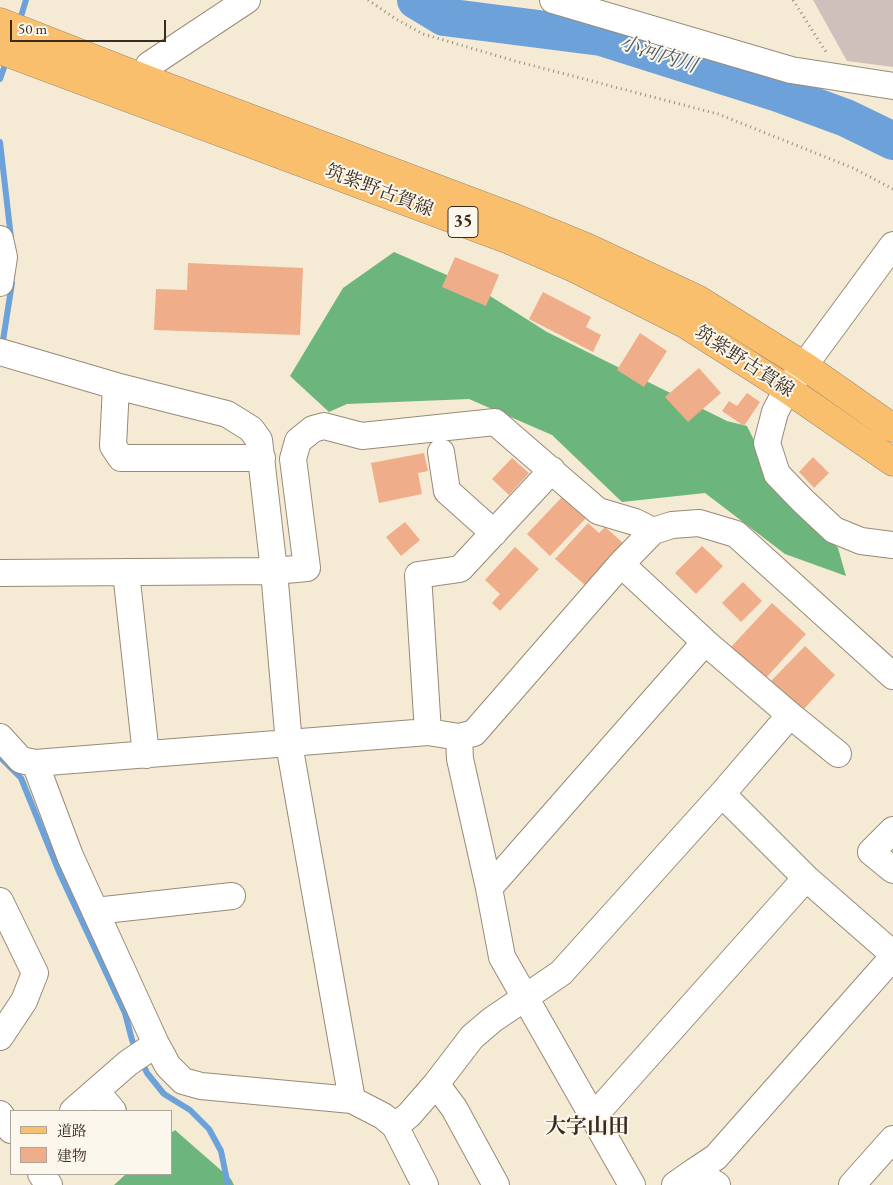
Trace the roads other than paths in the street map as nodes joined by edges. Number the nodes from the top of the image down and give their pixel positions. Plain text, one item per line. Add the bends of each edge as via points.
1 (247, 0) edge
2 (552, 0) edge
3 (0, 22) edge
4 (0, 50) edge
5 (143, 78) junction
6 (893, 86) edge
7 (0, 238) edge
8 (893, 245) edge
9 (0, 283) edge
10 (0, 352) edge
11 (803, 365) junction
12 (116, 386) junction
13 (787, 389) junction
14 (893, 428) edge
15 (441, 452) dead end
16 (262, 458) junction
17 (893, 462) edge
18 (552, 470) junction
19 (653, 531) junction
20 (494, 533) junction
21 (893, 545) edge
22 (621, 564) junction
23 (274, 571) junction
24 (126, 572) junction
25 (0, 573) edge
26 (706, 642) junction
27 (893, 676) edge
28 (790, 715) junction
29 (428, 732) junction
30 (459, 736) junction
31 (0, 737) edge
32 (289, 744) junction
33 (838, 754) dead end
34 (146, 755) junction
35 (35, 763) junction
36 (722, 794) junction
37 (893, 830) edge
38 (893, 870) edge
39 (806, 878) junction
40 (489, 888) junction
41 (232, 896) dead end
42 (0, 901) edge
43 (95, 910) junction
44 (893, 956) edge
45 (525, 999) junction
46 (0, 1037) edge
47 (156, 1044) junction
48 (436, 1084) junction
49 (96, 1091) junction
50 (352, 1100) junction
51 (74, 1110) edge
52 (112, 1110) edge
53 (0, 1114) edge
54 (593, 1117) junction
55 (395, 1126) junction
56 (10, 1129) edge
57 (893, 1139) edge
58 (685, 1178) edge
59 (425, 1185) edge
60 (496, 1185) edge
61 (632, 1185) edge
62 (717, 1185) edge
63 (852, 1185) edge

1 - 5 street via 149,65
2 - 6 street via 791,70
3 - 5 main road, 筑紫野古賀線 / 35
4 - 13 main road, 筑紫野古賀線 / 35 via 500,236 559,261 685,324
5 - 11 main road, 筑紫野古賀線 / 35 via 586,247 699,300
7 - 9 street via 4,257
8 - 11 street
10 - 12 street
11 - 13 street
11 - 14 main road, 筑紫野古賀線 / 35
12 - 16 street via 227,414 251,429 259,440
12 - 16 street via 113,446 122,458
13 - 17 main road, 筑紫野古賀線 / 35
13 - 21 street via 775,412 767,443 777,474 834,530 861,541
15 - 20 street via 447,491
16 - 23 street
18 - 19 street via 598,511 636,522
18 - 20 street
18 - 23 street via 495,422 362,436 324,426 313,429 298,441 293,459 307,568
19 - 22 street
19 - 27 street via 672,525 699,523 736,534
20 - 29 street via 460,569 418,575
22 - 26 street
22 - 30 street via 474,733
23 - 24 street
23 - 32 street
24 - 25 street
24 - 34 street
26 - 28 street
26 - 40 street
28 - 33 street
28 - 36 street
29 - 30 street
29 - 32 street
30 - 40 street via 460,759
31 - 35 street via 21,760
32 - 34 street
32 - 50 street
34 - 35 street
35 - 43 street via 70,856
36 - 39 street
36 - 45 street via 561,973
37 - 38 street via 871,852
39 - 44 street
39 - 54 street
40 - 45 street via 502,957
41 - 43 street
42 - 46 street via 34,973 24,1001
43 - 47 street
44 - 58 street via 716,1157
45 - 48 street via 472,1037
45 - 54 street
47 - 49 street
47 - 50 street via 168,1066 183,1081 201,1086
48 - 55 street
48 - 60 street via 454,1108
49 - 51 street
49 - 52 street
50 - 55 street
53 - 56 street
54 - 61 street
55 - 59 street
57 - 63 street
58 - 62 street

